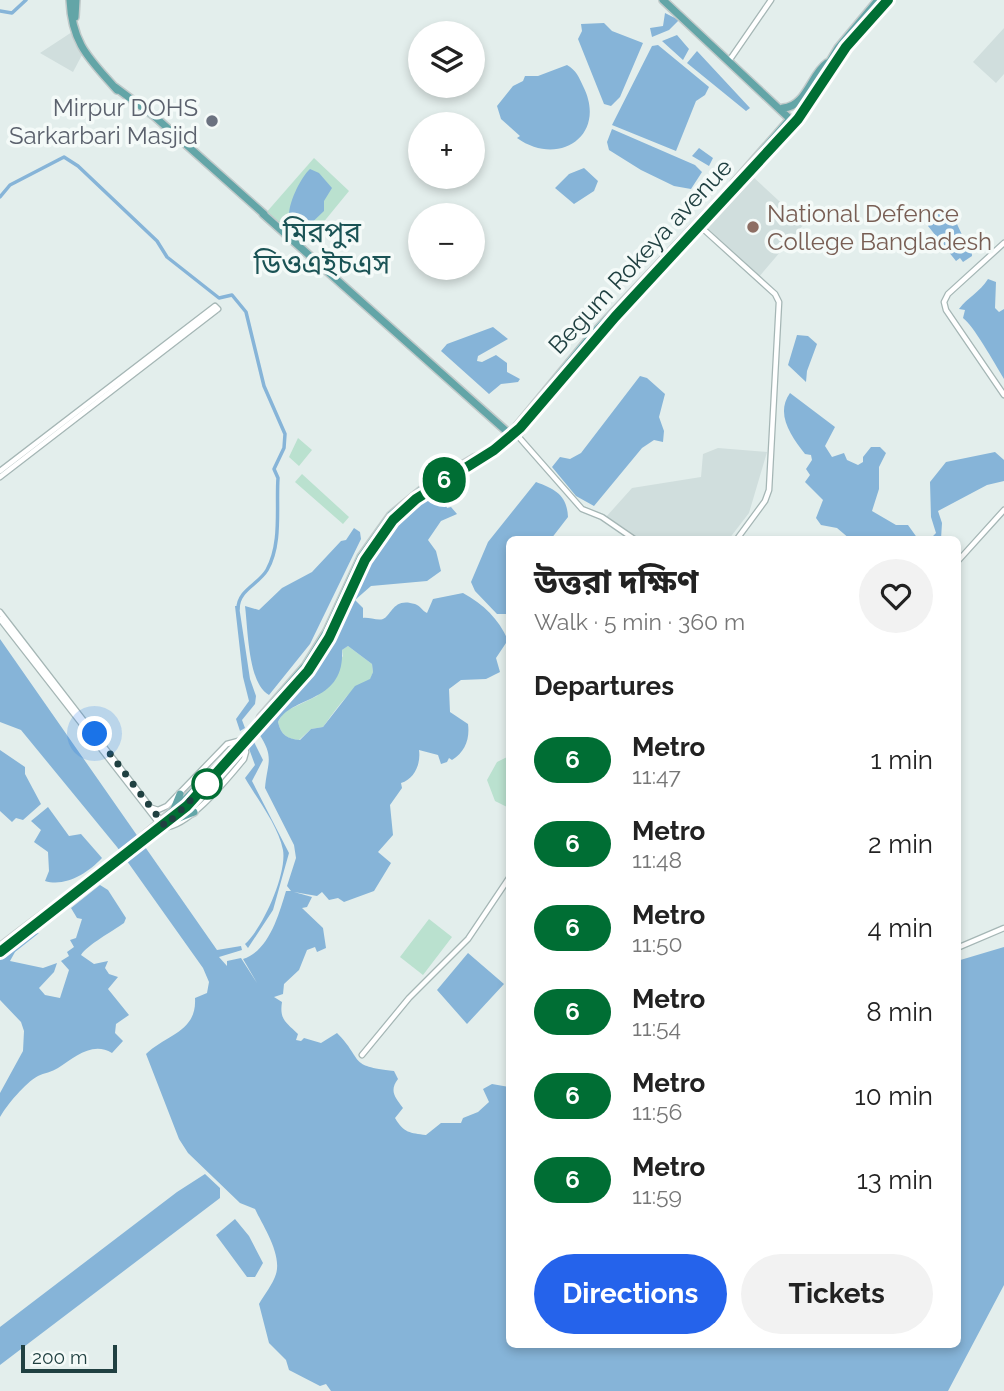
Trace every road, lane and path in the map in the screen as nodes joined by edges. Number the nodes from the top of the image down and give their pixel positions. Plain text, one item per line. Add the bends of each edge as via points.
1 (70, 0) edge
2 (76, 0) edge
3 (663, 0) edge
4 (669, 0) edge
5 (771, 0) edge
6 (878, 0) edge
7 (890, 0) edge
8 (74, 29) junction
9 (835, 57) junction
10 (731, 58) junction
11 (770, 98) junction
12 (783, 108) junction
13 (793, 118) junction
14 (701, 228) junction
15 (1004, 243) edge
16 (1004, 396) edge
17 (513, 435) junction
18 (0, 471) edge
19 (0, 477) edge
20 (1004, 510) edge
21 (630, 536) edge
22 (739, 536) edge
23 (961, 558) edge
24 (0, 612) edge
25 (0, 619) edge
26 (243, 742) junction
27 (180, 794) junction
28 (151, 807) junction
29 (194, 812) junction
30 (173, 815) junction
31 (162, 825) junction
32 (118, 860) junction
33 (506, 882) edge
34 (1004, 928) edge
35 (961, 946) edge
36 (0, 947) edge
37 (0, 954) edge
38 (362, 1055) dead end

1 - 8 main road
2 - 8 main road
3 - 11 main road
4 - 10 main road
5 - 10 street
6 - 9 main road
7 - 9 main road
8 - 17 main road via 86,57 115,87
9 - 12 main road via 821,67 796,103
9 - 13 main road
10 - 11 main road
11 - 12 main road
11 - 13 main road
12 - 13 main road
13 - 14 main road, Begum Rokeya avenue
13 - 17 main road, Begum Rokeya avenue via 592,335
14 - 17 main road, Begum Rokeya avenue
14 - 22 street via 775,293 779,302 769,490
15 - 16 street via 944,302
17 - 21 street via 582,509
17 - 26 main road, Begum Rokeya avenue via 418,491 380,528 319,645
18 - 19 street via 216,306 218,309
20 - 23 street
24 - 28 street
25 - 31 street
26 - 27 street via 227,744
26 - 29 street via 242,762
26 - 30 main road, Begum Rokeya avenue
27 - 28 street via 161,809
27 - 30 main road
28 - 31 street
29 - 30 main road
29 - 31 street via 177,825
30 - 31 main road, Begum Rokeya avenue
31 - 32 main road, Begum Rokeya avenue
32 - 36 main road
32 - 37 main road
33 - 38 street via 468,939 409,998
34 - 35 street

